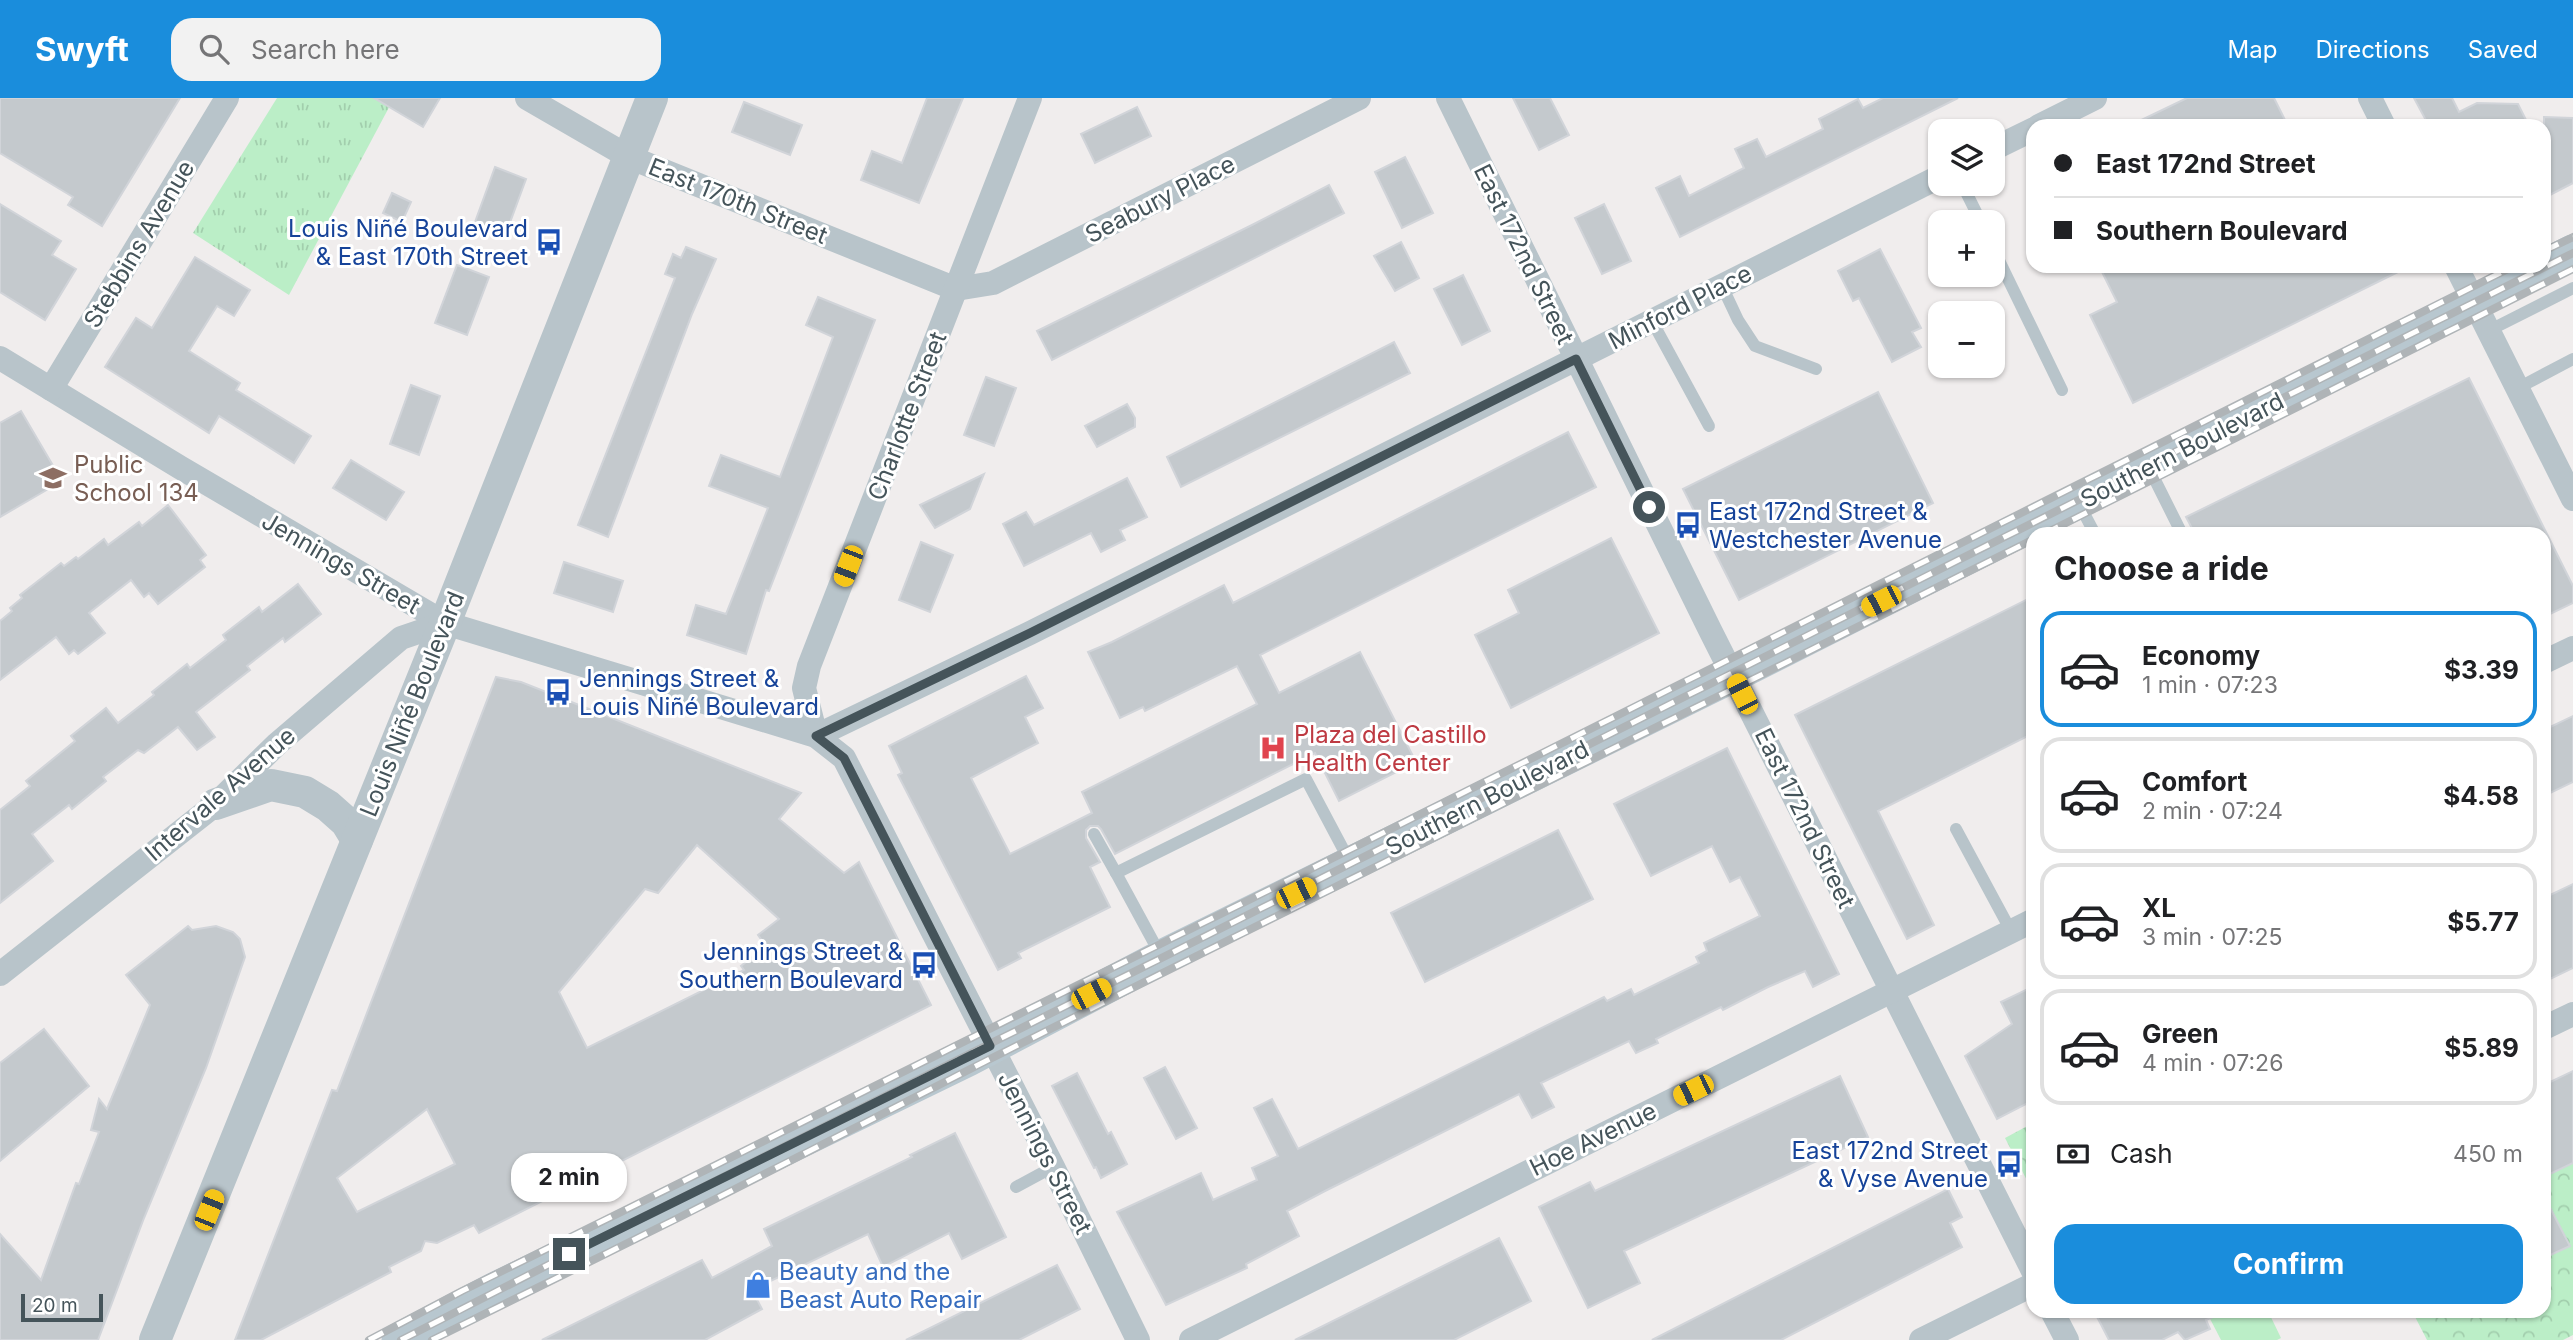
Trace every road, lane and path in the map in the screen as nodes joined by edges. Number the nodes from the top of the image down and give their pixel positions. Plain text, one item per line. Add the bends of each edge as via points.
1 (227, 98) edge
2 (527, 98) edge
3 (652, 98) edge
4 (1030, 98) edge
5 (1359, 98) edge
6 (1448, 98) edge
7 (2095, 98) edge
8 (2370, 98) edge
9 (2053, 119) edge
10 (2380, 119) edge
11 (2026, 133) edge
12 (2005, 143) edge
13 (629, 157) junction
14 (1928, 183) edge
15 (2573, 252) edge
16 (2551, 268) edge
17 (2005, 273) edge
18 (2460, 273) edge
19 (2544, 273) edge
20 (1722, 286) junction
21 (2573, 288) edge
22 (956, 289) junction
23 (2482, 317) junction
24 (1651, 321) junction
25 (0, 358) edge
26 (1576, 359) junction
27 (2573, 359) edge
28 (1816, 369) dead end
29 (2518, 388) junction
30 (51, 390) junction
31 (2062, 390) dead end
32 (1709, 426) dead end
33 (2149, 467) junction
34 (2573, 499) edge
35 (2078, 502) junction
36 (2028, 527) edge
37 (2091, 527) edge
38 (2179, 527) edge
39 (2026, 528) edge
40 (445, 623) junction
41 (2573, 648) edge
42 (2551, 659) edge
43 (1733, 675) junction
44 (816, 736) junction
45 (216, 804) junction
46 (1956, 829) dead end
47 (1094, 834) dead end
48 (358, 840) junction
49 (1352, 865) junction
50 (1116, 873) junction
51 (2026, 923) edge
52 (2011, 931) junction
53 (1162, 957) junction
54 (0, 974) edge
55 (1891, 991) junction
56 (2573, 1014) edge
57 (2551, 1025) edge
58 (990, 1046) junction
59 (1053, 1167) junction
60 (1016, 1187) dead end
61 (2026, 1257) edge
62 (2026, 1288) edge
63 (2056, 1318) edge
64 (170, 1325) edge
65 (155, 1340) edge
66 (399, 1340) edge
67 (1138, 1340) edge
68 (1191, 1340) edge
69 (1922, 1340) edge
70 (2067, 1340) edge

1 - 30 street, Stebbins Avenue
2 - 13 street, East 170th Street
3 - 13 street, Louis Niñé Boulevard
4 - 22 street, Charlotte Street
5 - 22 street, Seabury Place via 993,283
6 - 26 street, East 172nd Street
7 - 9 street
8 - 10 street
11 - 12 street
13 - 22 street, East 170th Street
13 - 40 street, Louis Niñé Boulevard
14 - 20 street, Minford Place
15 - 16 main road, Southern Boulevard
17 - 31 lane
18 - 23 street
19 - 23 main road, Southern Boulevard
20 - 24 street, Minford Place
20 - 28 lane via 1755,346
21 - 23 lane
22 - 44 street, Charlotte Street via 809,666 804,688
23 - 29 street
23 - 33 main road, Southern Boulevard
24 - 26 street, Minford Place
24 - 32 lane
25 - 30 street, Jennings Street
26 - 43 street, East 172nd Street
26 - 44 street, Minford Place
27 - 29 lane
29 - 34 street
30 - 40 street, Jennings Street
33 - 35 main road, Southern Boulevard
33 - 38 lane
35 - 36 main road, Southern Boulevard
35 - 37 lane
39 - 43 main road, Southern Boulevard
40 - 44 street, Jennings Street
40 - 45 street, Intervale Avenue via 401,638 277,744
40 - 48 street, Louis Niñé Boulevard
41 - 42 street
43 - 49 main road, Southern Boulevard
43 - 55 street, East 172nd Street
44 - 58 street, Jennings Street via 844,758
45 - 48 street via 271,785 305,792 346,822
45 - 54 street, Intervale Avenue
46 - 52 lane
47 - 50 lane
48 - 64 street, Louis Niñé Boulevard
49 - 50 lane via 1306,779
49 - 53 main road, Southern Boulevard
50 - 53 lane
51 - 52 street, Hoe Avenue
52 - 55 street, Hoe Avenue
53 - 58 main road, Southern Boulevard
55 - 61 street, East 172nd Street
55 - 68 street, Hoe Avenue
56 - 57 street
58 - 59 street, Jennings Street
58 - 66 main road, Southern Boulevard
59 - 60 lane
59 - 67 street, Jennings Street
62 - 69 street
63 - 70 street
64 - 65 street, Louis Niñé Boulevard

